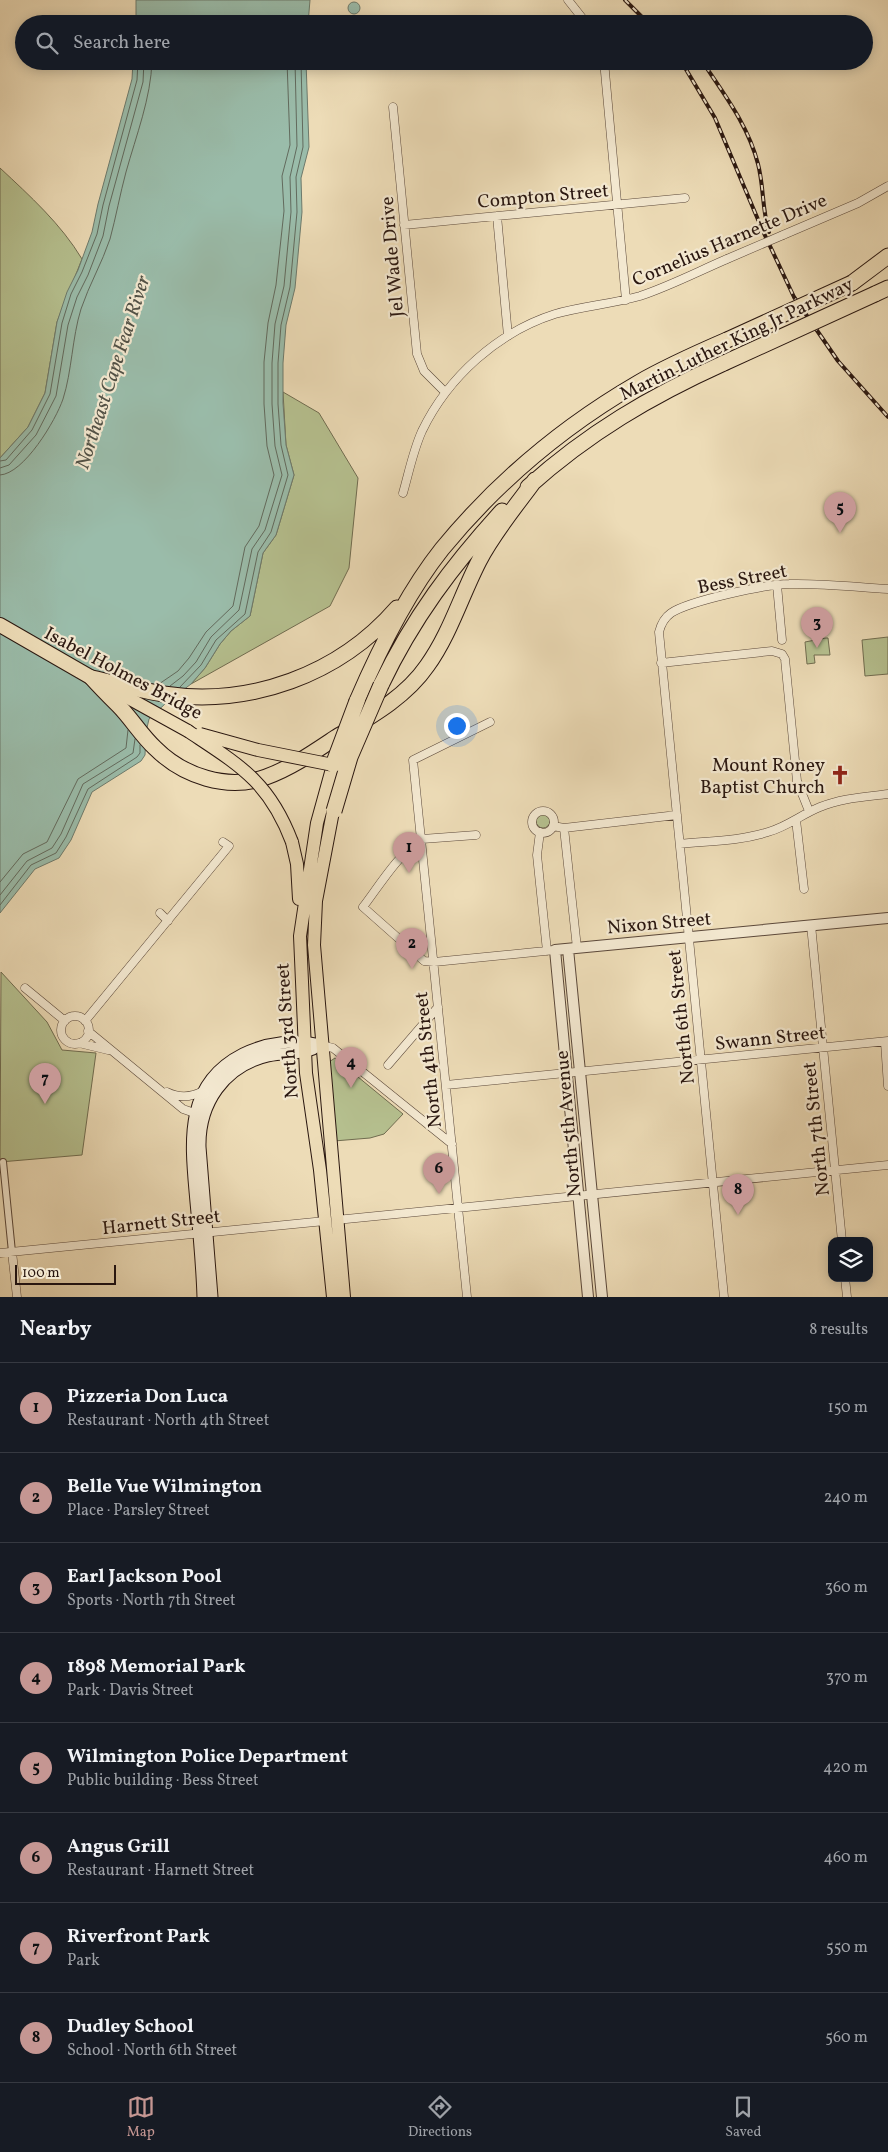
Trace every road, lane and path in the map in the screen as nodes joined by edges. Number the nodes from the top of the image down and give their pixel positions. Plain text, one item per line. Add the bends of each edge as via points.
1 (568, 0) edge
2 (580, 15) edge
3 (605, 70) edge
4 (393, 107) dead end
5 (888, 186) edge
6 (685, 198) dead end
7 (616, 204) junction
8 (497, 216) junction
9 (404, 225) junction
10 (888, 256) edge
11 (888, 267) edge
12 (852, 283) junction
13 (884, 291) edge
14 (626, 300) junction
15 (508, 336) junction
16 (445, 392) junction
17 (535, 480) junction
18 (403, 493) dead end
19 (426, 572) junction
20 (777, 585) junction
21 (888, 589) edge
22 (0, 625) edge
23 (782, 640) dead end
24 (659, 645) joint
25 (661, 663) junction
26 (92, 678) junction
27 (490, 722) dead end
28 (188, 731) junction
29 (333, 765) junction
30 (888, 794) edge
31 (809, 811) junction
32 (334, 812) junction
33 (677, 815) junction
34 (796, 820) junction
35 (553, 826) junction
36 (564, 828) junction
37 (537, 829) junction
38 (524, 830) dead end
39 (476, 835) dead end
40 (422, 839) junction
41 (226, 844) dead end
42 (680, 844) junction
43 (804, 889) dead end
44 (160, 912) dead end
45 (888, 918) edge
46 (168, 920) junction
47 (811, 925) junction
48 (300, 936) junction
49 (689, 937) junction
50 (572, 948) junction
51 (551, 950) junction
52 (434, 962) junction
53 (25, 988) dead end
54 (438, 1007) junction
55 (65, 1020) junction
56 (84, 1021) junction
57 (88, 1031) junction
58 (886, 1041) edge
59 (80, 1043) junction
60 (321, 1045) junction
61 (304, 1047) junction
62 (823, 1048) junction
63 (113, 1051) junction
64 (701, 1060) junction
65 (388, 1065) dead end
66 (580, 1072) junction
67 (567, 1073) junction
68 (446, 1085) junction
69 (888, 1086) edge
70 (161, 1089) junction
71 (203, 1091) junction
72 (198, 1115) junction
73 (452, 1144) junction
74 (3, 1162) dead end
75 (888, 1164) edge
76 (835, 1170) junction
77 (713, 1182) junction
78 (591, 1194) junction
79 (579, 1195) junction
80 (458, 1207) junction
81 (330, 1220) junction
82 (203, 1233) junction
83 (842, 1237) edge
84 (12, 1252) junction
85 (0, 1253) edge
86 (845, 1282) edge
87 (17, 1297) edge
88 (203, 1297) edge
89 (212, 1297) edge
90 (332, 1297) edge
91 (344, 1297) edge
92 (467, 1297) edge
93 (588, 1297) edge
94 (602, 1297) edge
95 (724, 1297) edge
96 (847, 1297) edge

1 - 2 street
3 - 7 street
4 - 9 street, Jel Wade Drive
5 - 14 street, Cornelius Harnette Drive, bridge via 858,203
6 - 7 street, Compton Street
7 - 8 street, Compton Street
7 - 14 street
8 - 9 street, Compton Street
8 - 15 street
9 - 16 street, Jel Wade Drive via 417,354 424,371
10 - 12 highway
11 - 12 highway, Martin Luther King Jr Parkway
12 - 19 highway, Martin Luther King Jr Parkway, bridge via 640,382 563,433 481,506
13 - 17 highway, Martin Luther King Jr Parkway, bridge via 669,389 619,417
14 - 15 street, Cornelius Harnette Drive via 554,314
15 - 16 street, Cornelius Harnette Drive via 468,366
16 - 18 street, Cornelius Harnette Drive via 422,432
17 - 26 highway via 479,561 441,644 426,668 404,692 378,711 310,754 266,777 237,782 216,781 180,768 154,747
17 - 32 highway, Martin Luther King Jr Parkway, bridge via 504,508 439,586 409,632 381,685 350,757
19 - 26 highway via 372,634 344,655 285,684 224,696 165,694
19 - 29 highway, Martin Luther King Jr Parkway, bridge via 375,661
20 - 21 street, Bess Street
20 - 23 street
20 - 24 street, Bess Street via 716,597 673,612 661,624
22 - 26 highway, Isabel Holmes Bridge
24 - 25 street, North 6th Street
25 - 31 street via 772,651 782,654 797,781
25 - 33 street, North 6th Street
26 - 28 main road, Isabel Holmes Bridge
27 - 40 street, North 4th Street via 413,760
28 - 29 main road, Isabel Holmes Bridge, bridge via 258,750
28 - 48 main road, bridge via 243,769 262,786 275,804 292,842 297,864
29 - 32 main road, bridge via 337,773
29 - 48 main road, North 3rd Street via 318,823
30 - 31 street via 846,799
31 - 34 street
32 - 60 main road, North 3rd Street via 316,901 314,945
33 - 36 street
33 - 42 street, North 6th Street
34 - 42 street via 774,831 751,836
34 - 43 street
35 - 36 street
35 - 37 street via 548,831
35 - 37 street via 552,815 542,811 534,816
36 - 50 street
37 - 38 street
37 - 51 street via 537,855
39 - 40 street
40 - 52 street, North 4th Street
40 - 52 street via 406,852 363,907 424,961
41 - 46 street
42 - 49 street, North 6th Street
44 - 46 street
45 - 47 street, Nixon Street
46 - 56 street
47 - 49 street, Nixon Street
47 - 62 street, North 7th Street
48 - 61 main road, North 3rd Street
49 - 50 street, Nixon Street
49 - 64 street, North 6th Street
50 - 51 street, Nixon Street
50 - 66 street, North 5th Avenue
51 - 52 street, Nixon Street
51 - 67 street, North 5th Avenue
52 - 54 street, North 4th Street
53 - 55 street
54 - 65 street
54 - 68 street, North 4th Street
55 - 56 street via 73,1016
55 - 59 street via 61,1034 66,1041
56 - 57 street
57 - 59 street
57 - 63 street
58 - 62 street, Swann Street
58 - 69 street
59 - 63 street
60 - 61 main road
60 - 73 street via 333,1048
60 - 81 main road, North 3rd Street
61 - 71 main road via 271,1045 248,1052 226,1065
61 - 72 main road via 242,1066 230,1074
61 - 81 main road, North 3rd Street via 311,1121
62 - 64 street, Swann Street
62 - 76 street, North 7th Street
63 - 70 street
64 - 66 street, Swann Street
64 - 77 street, North 6th Street
66 - 67 street, Swann Street
66 - 78 street, North 5th Avenue
67 - 68 street, Swann Street
67 - 79 street, North 5th Avenue
68 - 73 street, North 4th Street
70 - 71 street via 173,1095 186,1096
70 - 72 street via 182,1109
71 - 72 main road
72 - 82 main road via 192,1145
73 - 80 street, North 4th Street
74 - 84 street
75 - 76 street, Harnett Street
76 - 77 street, Harnett Street
76 - 83 street, North 7th Street
77 - 78 street, Harnett Street
77 - 95 street, North 6th Street
78 - 79 street, Harnett Street
78 - 94 street, North 5th Avenue
79 - 80 street, Harnett Street
79 - 93 street, North 5th Avenue
80 - 81 street, Harnett Street
80 - 92 street, North 4th Street
81 - 82 street, Harnett Street
81 - 90 main road, North 3rd Street
81 - 91 main road, North 3rd Street
82 - 84 street, Harnett Street
82 - 88 main road
82 - 89 main road
84 - 85 street, Harnett Street
84 - 87 street
86 - 96 street

